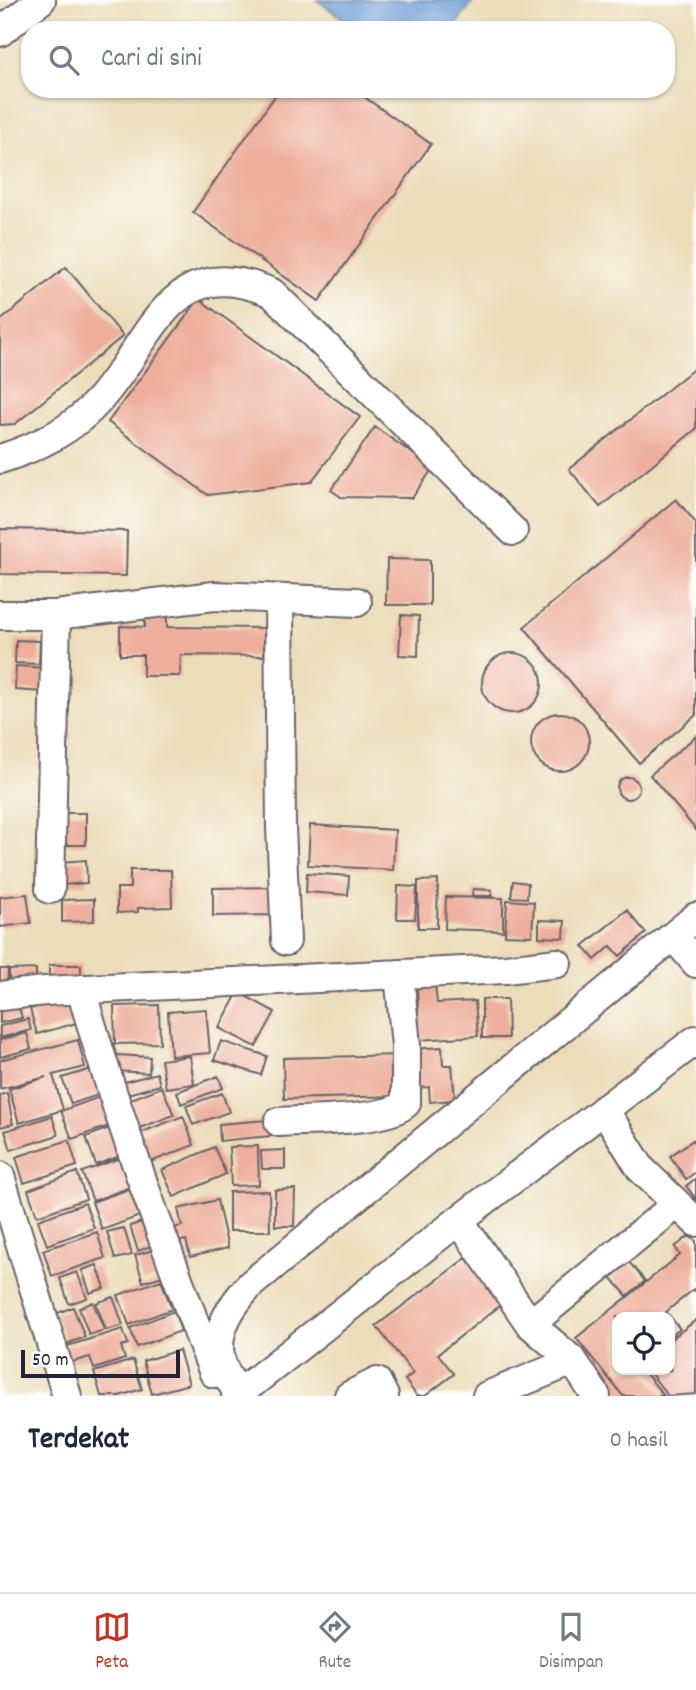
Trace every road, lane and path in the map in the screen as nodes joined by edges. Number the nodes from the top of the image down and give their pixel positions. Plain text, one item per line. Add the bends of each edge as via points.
1 (41, 0) edge
2 (0, 32) edge
3 (0, 459) edge
4 (513, 531) dead end
5 (279, 599) junction
6 (357, 602) dead end
7 (0, 615) edge
8 (57, 615) junction
9 (50, 889) dead end
10 (696, 917) edge
11 (674, 937) junction
12 (286, 941) dead end
13 (557, 963) dead end
14 (696, 963) edge
15 (399, 974) junction
16 (81, 989) junction
17 (0, 996) edge
18 (696, 1040) edge
19 (604, 1109) junction
20 (279, 1122) dead end
21 (0, 1176) edge
22 (687, 1213) edge
23 (459, 1220) junction
24 (530, 1324) junction
25 (573, 1361) junction
26 (233, 1395) edge
27 (68, 1396) edge
28 (349, 1396) edge
29 (384, 1396) edge
30 (487, 1396) edge
31 (596, 1396) edge

1 - 2 street
3 - 4 street via 37,447 98,401 169,306 192,286 231,280 272,293
5 - 6 street
5 - 8 street via 215,596
5 - 12 street
7 - 8 street
8 - 9 street
10 - 11 street
11 - 14 street
11 - 26 street via 251,1284 232,1305 221,1328 219,1352
13 - 15 street
15 - 16 street
15 - 20 street via 406,1046 403,1107 367,1115
16 - 17 street
16 - 26 street via 109,1089 162,1241
18 - 19 street
19 - 22 street via 641,1169
19 - 23 street
21 - 27 street
22 - 24 street
23 - 24 street
23 - 26 street
24 - 25 street
25 - 30 street
25 - 31 street
28 - 29 street via 377,1382

